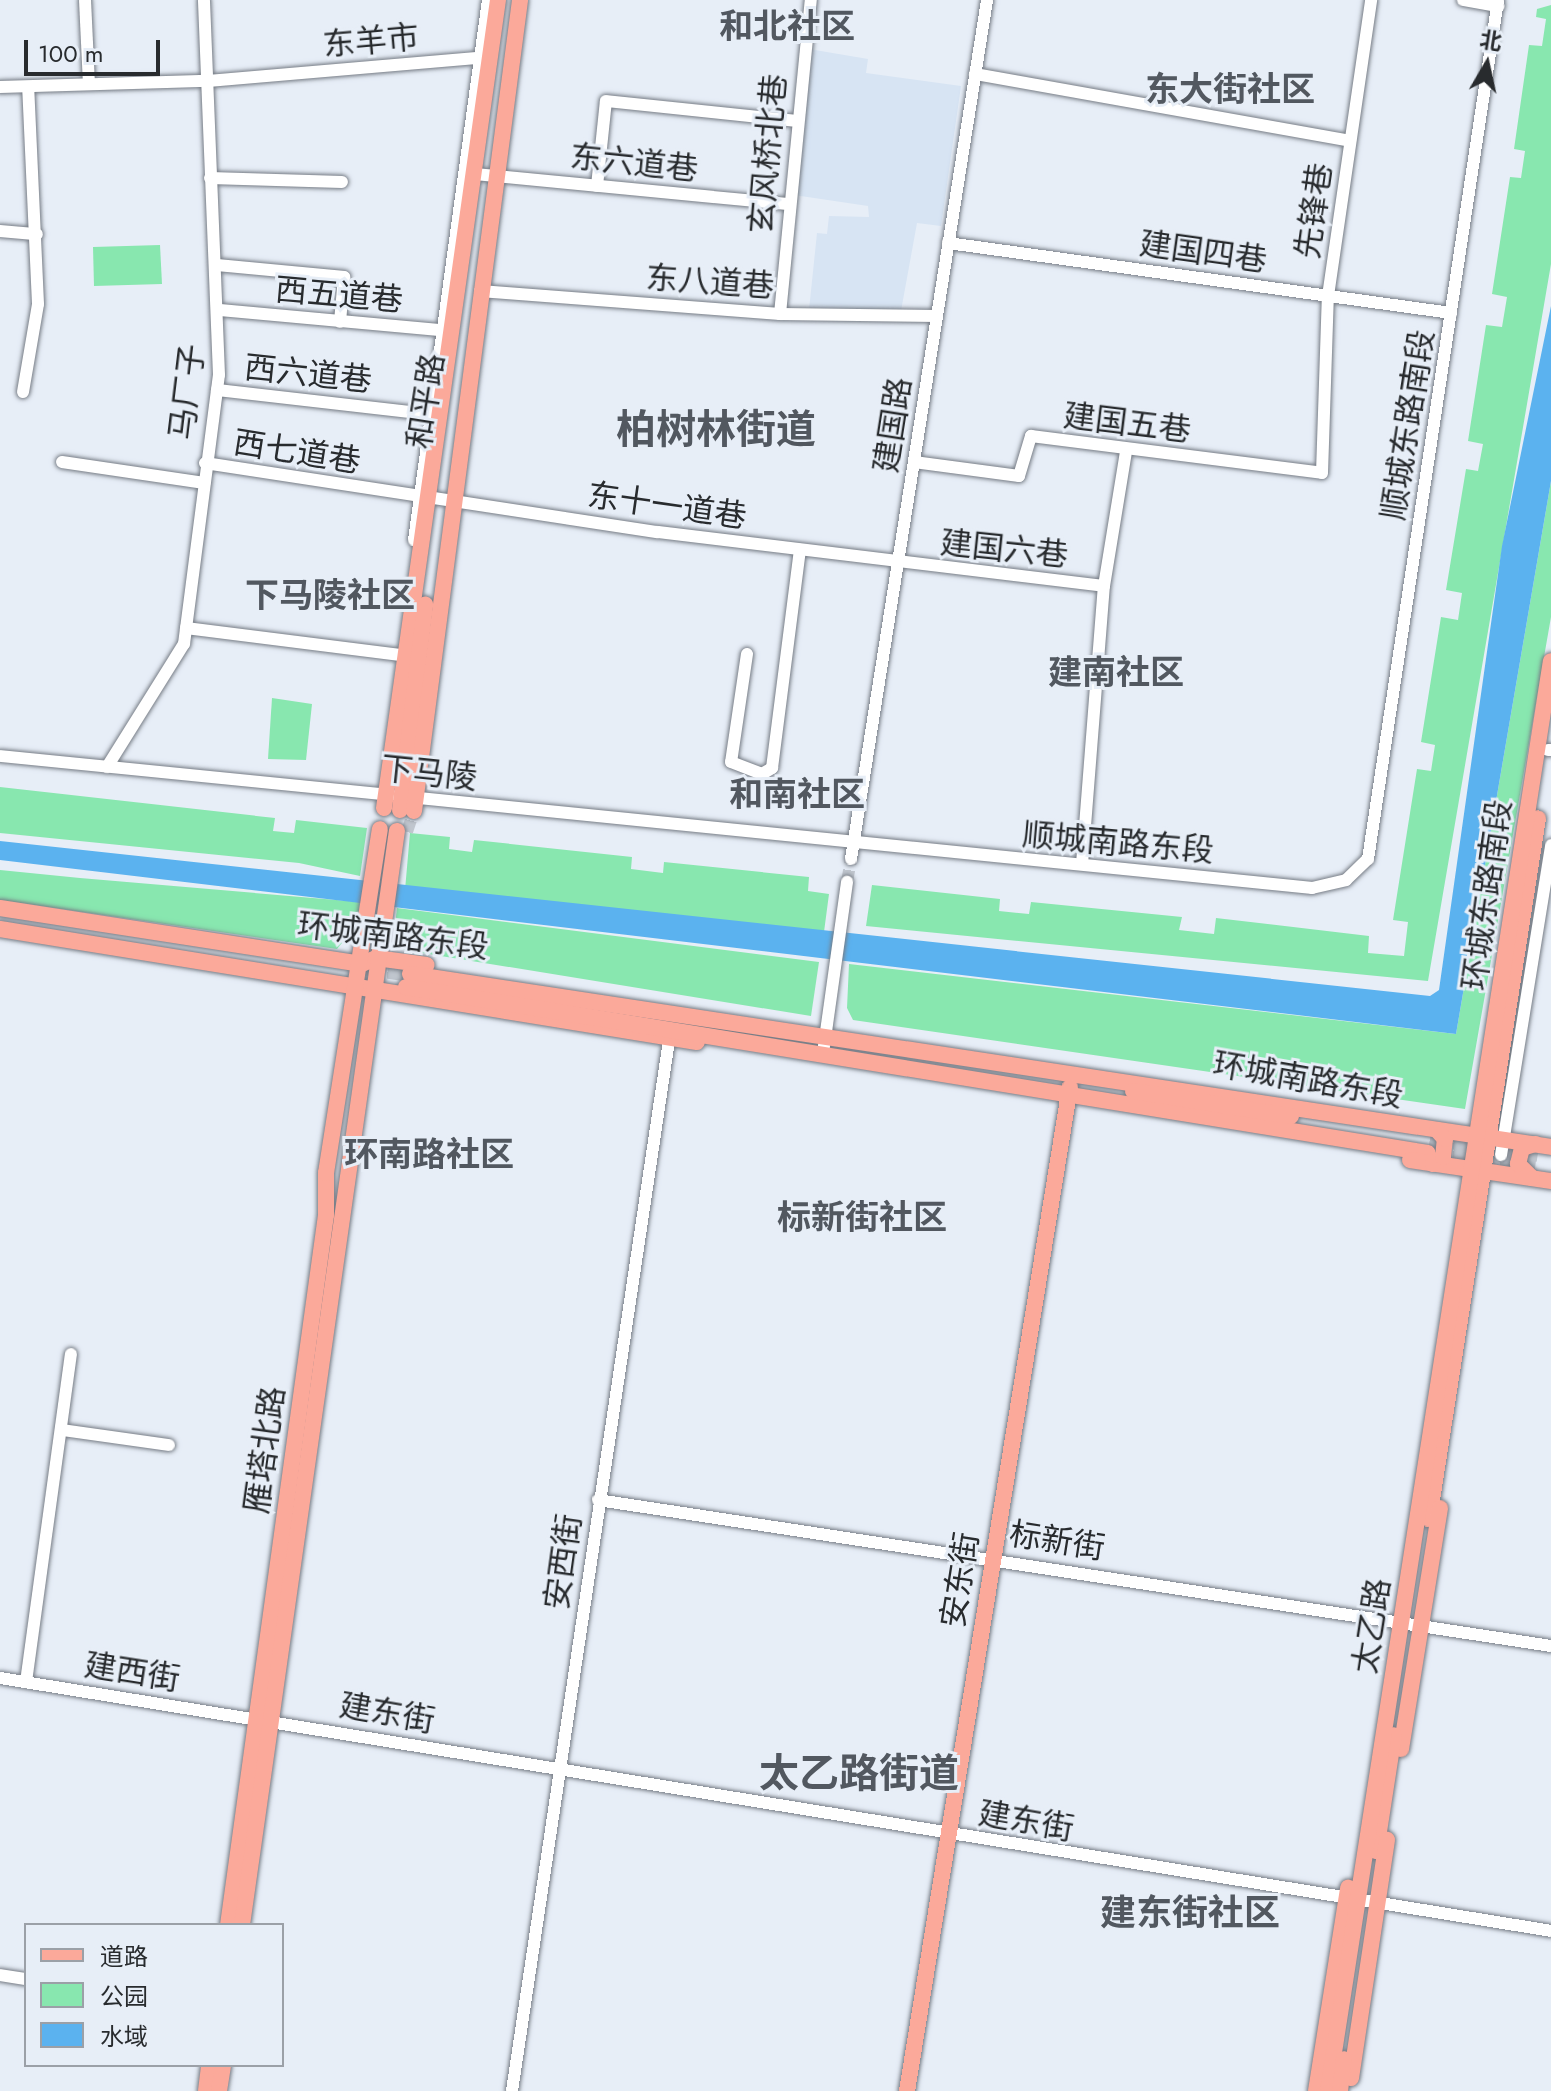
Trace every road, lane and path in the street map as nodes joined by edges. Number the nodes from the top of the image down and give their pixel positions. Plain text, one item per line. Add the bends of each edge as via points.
1 (85, 0) edge
2 (204, 0) edge
3 (488, 0) edge
4 (498, 0) edge
5 (510, 0) edge
6 (520, 0) edge
7 (811, 0) edge
8 (972, 0) edge
9 (1371, 0) edge
10 (1463, 0) edge
11 (987, 1) edge
12 (1498, 3) edge
13 (486, 57) junction
14 (975, 74) junction
15 (208, 81) junction
16 (89, 84) junction
17 (0, 87) edge
18 (28, 87) junction
19 (796, 121) junction
20 (1350, 141) junction
21 (485, 175) junction
22 (210, 178) junction
23 (342, 182) dead end
24 (597, 186) junction
25 (788, 204) junction
26 (0, 231) edge
27 (37, 234) junction
28 (948, 243) junction
29 (217, 265) junction
30 (480, 291) junction
31 (1328, 296) junction
32 (220, 310) junction
33 (1451, 313) junction
34 (780, 314) junction
35 (937, 316) junction
36 (340, 322) junction
37 (448, 331) junction
38 (217, 390) junction
39 (23, 392) dead end
40 (436, 415) junction
41 (1329, 431) joint
42 (1126, 451) junction
43 (62, 462) dead end
44 (914, 462) junction
45 (205, 463) junction
46 (204, 483) junction
47 (434, 500) junction
48 (800, 550) junction
49 (897, 564) junction
50 (1104, 586) junction
51 (186, 628) junction
52 (747, 654) dead end
53 (404, 661) junction
54 (1551, 661) edge
55 (1551, 726) edge
56 (1549, 750) edge
57 (0, 756) edge
58 (107, 767) junction
59 (400, 803) junction
60 (395, 831) joint
61 (1551, 845) edge
62 (852, 852) junction
63 (1368, 859) joint
64 (1082, 864) junction
65 (382, 867) junction
66 (847, 882) tunnel mouth
67 (0, 908) edge
68 (0, 929) edge
69 (369, 961) junction
70 (408, 980) tunnel mouth
71 (357, 983) junction
72 (371, 994) junction
73 (825, 1036) junction
74 (778, 1038) junction
75 (669, 1041) junction
76 (823, 1053) junction
77 (1072, 1078) junction
78 (1069, 1096) junction
79 (1495, 1143) junction
80 (1432, 1146) junction
81 (1542, 1160) edge
82 (1485, 1173) junction
83 (1551, 1181) edge
84 (71, 1354) dead end
85 (62, 1430) junction
86 (169, 1445) dead end
87 (598, 1500) junction
88 (991, 1557) junction
89 (1407, 1622) junction
90 (1551, 1646) edge
91 (0, 1678) edge
92 (26, 1682) junction
93 (263, 1718) junction
94 (559, 1769) junction
95 (948, 1834) junction
96 (1362, 1903) junction
97 (228, 1923) edge
98 (242, 1923) edge
99 (1551, 1931) edge
100 (0, 1975) edge
101 (24, 1979) edge
102 (209, 2067) edge
103 (223, 2067) edge
104 (206, 2091) edge
105 (219, 2091) edge
106 (512, 2091) edge
107 (907, 2091) edge
108 (1316, 2091) edge
109 (1328, 2091) edge
110 (1340, 2091) edge
111 (1349, 2091) edge

1 - 16 street
2 - 15 street, 马厂子
3 - 13 street
4 - 13 main road, 和平路
5 - 21 main road, 和平路
6 - 21 main road
7 - 19 street, 玄风桥北巷
8 - 11 street
9 - 20 street, 先锋巷
10 - 12 street
11 - 14 street, 建国路
12 - 33 street, 顺城东路南段
13 - 15 street, 东羊市
13 - 21 main road, 和平路
13 - 37 street
14 - 20 street
14 - 28 street, 建国路
15 - 16 street, 东羊市
15 - 22 street, 马厂子
16 - 18 street, 东羊市
17 - 18 street, 东羊市
18 - 27 street
19 - 24 street via 606,101
19 - 25 street, 玄风桥北巷
20 - 31 street, 先锋巷
21 - 24 street, 东六道巷
21 - 30 main road
21 - 37 main road, 和平路
21 - 47 main road, 和平路
22 - 23 street
22 - 29 street, 马厂子
24 - 25 street, 东六道巷
25 - 34 street, 玄风桥北巷
26 - 27 street
27 - 39 street via 38,304
28 - 31 street, 建国四巷
28 - 35 street, 建国路
29 - 32 street, 马厂子
29 - 36 street via 344,277
30 - 34 street, 东八道巷
30 - 47 main road
31 - 33 street, 建国四巷
31 - 41 street, 先锋巷
32 - 36 street, 西五道巷
32 - 38 street, 马厂子
33 - 63 street, 顺城东路南段
34 - 35 street, 东八道巷
35 - 44 street, 建国路
36 - 37 street, 西五道巷
37 - 40 main road, 和平路
38 - 40 street, 西六道巷
38 - 45 street, 马厂子
40 - 47 main road, 和平路
41 - 42 street, 建国五巷 via 1322,473
42 - 44 street, 建国五巷 via 1031,436 1019,476
42 - 50 street
43 - 46 street
44 - 49 street, 建国路
45 - 46 street, 马厂子
45 - 47 street, 西七道巷
46 - 51 street, 马厂子
47 - 48 street, 东十一道巷
47 - 53 main road, 和平路
47 - 59 main road, 和平路
48 - 49 street, 东十一道巷
48 - 52 street via 772,768 762,774 731,762
49 - 50 street, 建国六巷
49 - 62 street, 建国路
50 - 64 street
51 - 53 street
51 - 58 street, 马厂子 via 184,644
53 - 59 main road, 和平路
54 - 79 main road, 环城东路南段
55 - 56 main road, 环城东路南段
56 - 79 main road, 环城东路南段
57 - 58 street, 下马陵
58 - 59 street, 下马陵
59 - 62 street, 下马陵
60 - 65 main road
60 - 65 street
61 - 79 street
62 - 64 street, 顺城南路东段
63 - 64 street, 顺城南路东段 via 1346,880 1312,888
65 - 69 main road
66 - 73 street
67 - 69 main road, 环城南路东段
68 - 71 main road, 环城南路东段
69 - 71 main road
69 - 72 main road, 雁塔北路
69 - 74 main road, 环城南路东段 via 656,1000
70 - 74 main road, 环城南路东段
71 - 72 main road, 环城南路东段
71 - 93 main road, 雁塔北路
72 - 75 main road, 环城南路东段
72 - 93 main road, 雁塔北路
73 - 74 main road, 环城南路东段
73 - 76 street
73 - 77 main road, 环城南路东段
74 - 75 main road, 环城南路东段
74 - 76 main road, 环城南路东段
75 - 87 street, 安西街
76 - 78 main road, 环城南路东段
77 - 78 main road, 安东街
77 - 80 main road, 环城南路东段 via 1112,1085 1158,1083
78 - 80 main road, 环城南路东段 via 1154,1119
78 - 88 main road, 安东街
79 - 80 main road, 环城南路东段
79 - 81 main road, 环城南路东段
79 - 82 main road
79 - 82 main road
80 - 82 main road, 环城南路东段
81 - 82 main road, 环城南路东段
81 - 83 main road
82 - 89 main road, 太乙路
84 - 85 street
85 - 86 street
85 - 92 street
87 - 88 street, 标新街
87 - 94 street, 安西街
88 - 89 street, 标新街
88 - 95 main road, 安东街
89 - 90 street, 标新街
89 - 96 main road, 太乙路
91 - 92 street, 建西街
92 - 93 street, 建西街
93 - 94 street, 建东街
93 - 97 main road, 雁塔北路
93 - 98 main road, 雁塔北路
94 - 95 street, 建东街
94 - 106 street, 安西街
95 - 96 street, 建东街
95 - 107 main road, 安东街
96 - 99 street, 建东街
96 - 108 main road
96 - 109 main road, 太乙路
96 - 110 main road, 太乙路
96 - 111 main road
100 - 101 street
102 - 104 main road
103 - 105 main road

